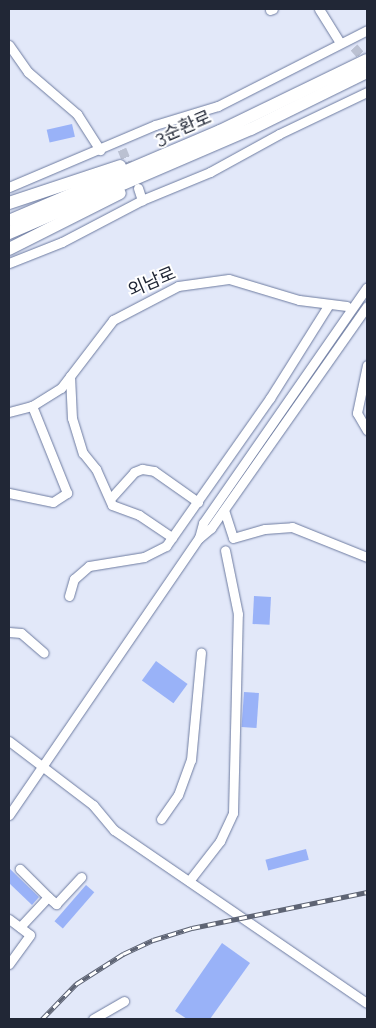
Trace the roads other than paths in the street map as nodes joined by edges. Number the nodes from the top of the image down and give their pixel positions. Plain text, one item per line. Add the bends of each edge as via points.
1 (319, 9) edge
2 (367, 30) edge
3 (344, 40) junction
4 (9, 45) edge
5 (354, 47) tunnel mouth
6 (367, 60) edge
7 (367, 72) edge
8 (367, 92) edge
9 (100, 150) junction
10 (189, 150) junction
11 (9, 187) edge
12 (138, 188) dead end
13 (142, 200) junction
14 (9, 203) edge
15 (9, 221) edge
16 (9, 233) edge
17 (9, 249) edge
18 (9, 263) edge
19 (367, 288) edge
20 (328, 306) junction
21 (347, 306) dead end
22 (367, 306) edge
23 (367, 365) edge
24 (70, 376) junction
25 (32, 406) junction
26 (264, 406) junction
27 (9, 412) edge
28 (278, 415) junction
29 (287, 420) junction
30 (367, 430) edge
31 (9, 494) edge
32 (110, 499) junction
33 (198, 502) junction
34 (224, 510) junction
35 (172, 537) junction
36 (199, 538) junction
37 (225, 550) dead end
38 (367, 557) edge
39 (69, 596) dead end
40 (9, 632) edge
41 (21, 633) junction
42 (33, 635) dead end
43 (201, 652) dead end
44 (44, 653) dead end
45 (9, 742) edge
46 (42, 766) junction
47 (9, 815) edge
48 (162, 819) dead end
49 (20, 869) dead end
50 (81, 877) dead end
51 (190, 881) junction
52 (48, 897) junction
53 (9, 919) edge
54 (20, 927) junction
55 (9, 964) edge
56 (124, 1001) dead end
57 (367, 1003) edge
58 (93, 1019) edge

1 - 3 street
2 - 3 street
3 - 5 street
3 - 9 street via 218,106
4 - 9 street via 28,72 77,114
6 - 10 highway, 3순환로
7 - 10 highway, 3순환로
8 - 13 street via 278,134 210,172
9 - 11 street
10 - 14 highway
10 - 15 highway, 3순환로
10 - 16 highway, 3순환로
10 - 17 highway
12 - 13 street
13 - 18 street via 62,242
19 - 28 street
20 - 21 street, 외남로
20 - 24 street, 외남로 via 229,279 178,286 113,320
20 - 26 street
22 - 29 street
23 - 30 street via 357,413
24 - 25 street, 외남로 via 61,388
24 - 32 street via 72,418 83,453
25 - 27 street, 외남로
25 - 31 street via 67,493 53,502
26 - 28 street
26 - 33 street
28 - 29 street
28 - 36 street via 203,523
29 - 34 street
32 - 33 street via 134,472 142,469 154,471
32 - 35 street via 112,506 139,515
33 - 35 street
34 - 36 street
34 - 38 street via 232,538 265,529 292,527
35 - 39 street via 153,555 89,566 74,579
36 - 46 street
37 - 51 street via 238,614 233,813 220,841
40 - 41 street
41 - 42 street
41 - 44 street
43 - 48 street via 191,760 178,795
45 - 46 street
46 - 47 street
46 - 51 street via 93,804 114,830
49 - 52 street
50 - 52 street via 56,904
51 - 57 street
52 - 54 street
53 - 54 street
54 - 55 street via 30,935
56 - 58 street

